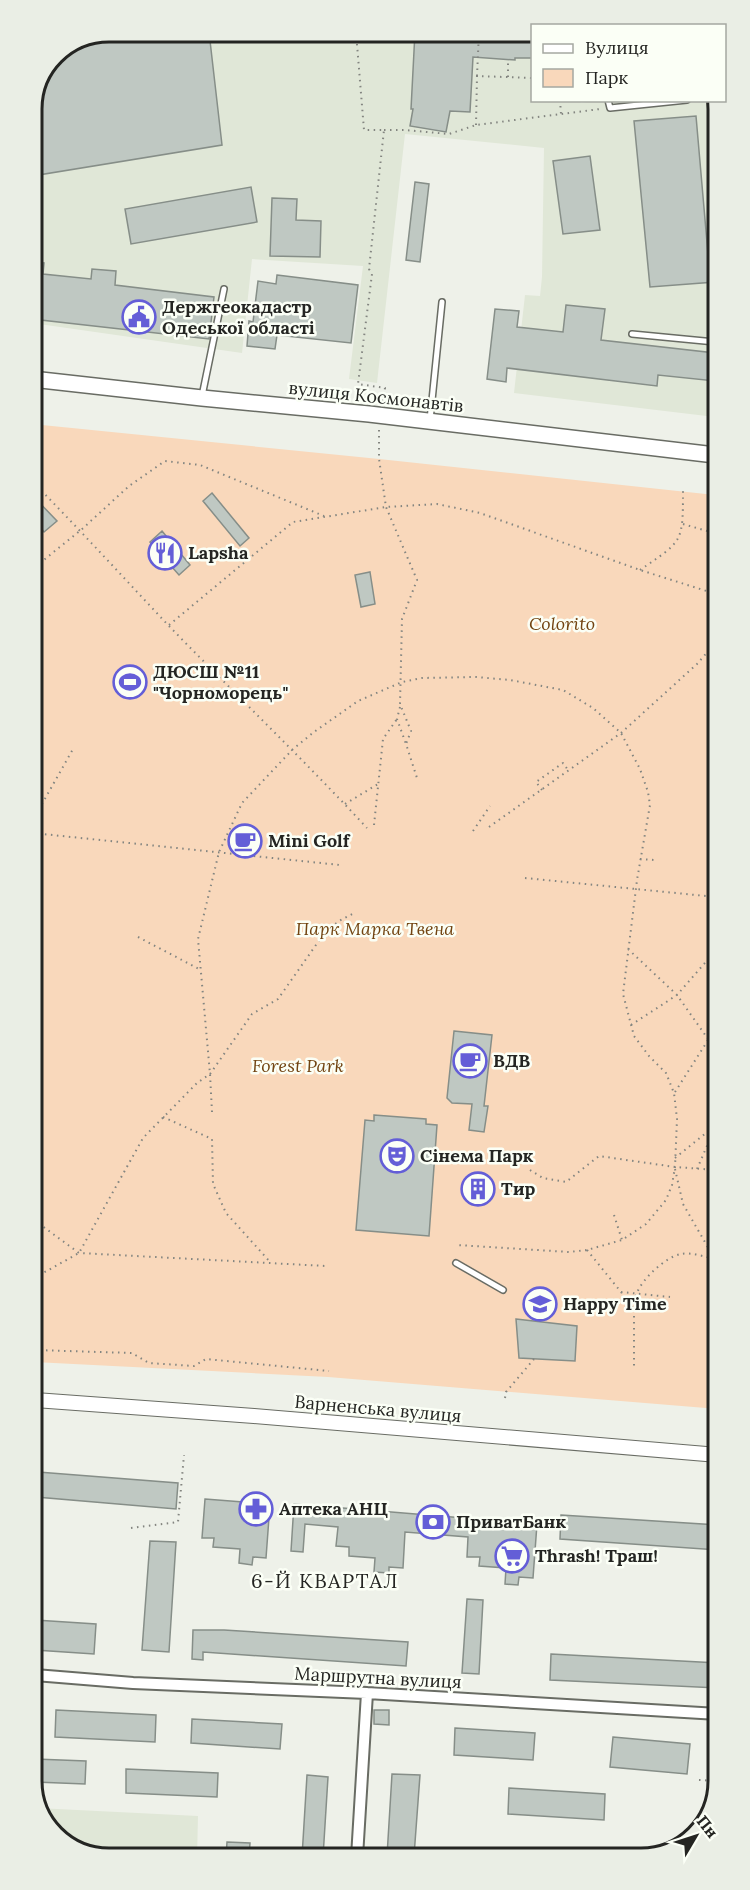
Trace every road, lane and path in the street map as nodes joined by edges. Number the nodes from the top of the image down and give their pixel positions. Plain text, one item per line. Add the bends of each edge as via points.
1 (357, 42) edge
2 (479, 42) edge
3 (508, 59) dead end
4 (477, 76) junction
5 (508, 77) junction
6 (531, 78) edge
7 (560, 102) edge
8 (608, 102) edge
9 (668, 102) edge
10 (610, 108) junction
11 (561, 114) junction
12 (476, 125) junction
13 (384, 130) junction
14 (224, 289) dead end
15 (442, 302) dead end
16 (632, 334) dead end
17 (708, 341) edge
18 (42, 380) edge
19 (202, 398) junction
20 (383, 401) dead end
21 (430, 422) junction
22 (379, 430) dead end
23 (708, 454) edge
24 (42, 491) edge
25 (683, 491) dead end
26 (386, 507) junction
27 (327, 517) junction
28 (683, 524) junction
29 (81, 530) junction
30 (708, 533) edge
31 (42, 561) edge
32 (640, 570) junction
33 (708, 591) edge
34 (169, 625) junction
35 (708, 651) edge
36 (402, 682) junction
37 (400, 704) junction
38 (396, 719) junction
39 (621, 733) junction
40 (406, 744) junction
41 (73, 749) dead end
42 (293, 749) junction
43 (568, 770) junction
44 (417, 778) dead end
45 (379, 784) junction
46 (542, 790) junction
47 (42, 804) edge
48 (345, 804) junction
49 (490, 806) dead end
50 (374, 825) dead end
51 (489, 827) dead end
52 (367, 828) dead end
53 (473, 831) dead end
54 (42, 834) edge
55 (219, 852) junction
56 (640, 859) junction
57 (654, 860) dead end
58 (340, 865) dead end
59 (525, 878) dead end
60 (636, 889) junction
61 (708, 896) edge
62 (356, 912) dead end
63 (138, 937) dead end
64 (628, 949) junction
65 (168, 953) junction
66 (166, 958) dead end
67 (708, 959) edge
68 (201, 970) junction
69 (677, 995) junction
70 (631, 1025) junction
71 (708, 1039) joint
72 (210, 1074) junction
73 (674, 1093) junction
74 (212, 1112) dead end
75 (163, 1117) junction
76 (708, 1130) edge
77 (708, 1144) edge
78 (675, 1158) junction
79 (675, 1167) junction
80 (697, 1169) junction
81 (530, 1170) dead end
82 (708, 1170) edge
83 (614, 1215) dead end
84 (42, 1226) edge
85 (622, 1240) junction
86 (457, 1245) dead end
87 (708, 1247) edge
88 (587, 1250) junction
89 (79, 1253) junction
90 (708, 1258) edge
91 (271, 1263) junction
92 (456, 1263) dead end
93 (326, 1266) dead end
94 (42, 1274) edge
95 (503, 1290) dead end
96 (621, 1292) junction
97 (636, 1294) junction
98 (670, 1297) dead end
99 (634, 1310) junction
100 (42, 1350) edge
101 (534, 1359) dead end
102 (634, 1366) dead end
103 (329, 1371) dead end
104 (505, 1398) dead end
105 (42, 1401) edge
106 (708, 1454) edge
107 (184, 1455) dead end
108 (131, 1528) dead end
109 (42, 1676) edge
110 (367, 1693) junction
111 (708, 1713) edge
112 (699, 1780) dead end
113 (708, 1780) edge
114 (358, 1848) edge

1 - 13 path via 364,130
2 - 4 path
3 - 5 path
4 - 5 path
4 - 12 path
5 - 6 path
7 - 11 path
8 - 10 lane
9 - 10 lane
10 - 11 path
11 - 12 path
12 - 13 path via 449,134
13 - 20 path via 358,384 385,388
14 - 19 lane
15 - 21 lane
16 - 17 lane
18 - 19 main road, вулиця Космонавтів
19 - 21 main road, вулиця Космонавтів
21 - 23 main road, вулиця Космонавтів
22 - 26 path
24 - 29 path
25 - 28 path
26 - 27 path
26 - 32 path via 437,504 480,513
26 - 36 path via 417,580 402,619
27 - 29 path via 200,465 165,460 129,486
27 - 34 path via 292,522
28 - 30 path
28 - 32 path via 673,547
29 - 31 path
29 - 34 path
32 - 33 path
34 - 42 path
35 - 39 path
36 - 37 path
36 - 39 path via 476,677 540,684 563,690 593,708
36 - 42 path via 350,706
37 - 38 path
37 - 40 path via 411,731
38 - 40 path
38 - 45 path via 384,739
39 - 43 path
39 - 56 path via 640,769 650,805
40 - 44 path
41 - 47 path
42 - 48 path
42 - 55 path via 242,803
43 - 46 path
43 - 46 path via 562,763 536,782
45 - 48 path
45 - 50 path
46 - 51 path
48 - 52 path
49 - 53 path
54 - 55 path
55 - 58 path
55 - 68 path via 198,939
56 - 57 path
56 - 60 path
59 - 60 path
60 - 61 path
60 - 64 path
62 - 72 path via 323,935 278,999 252,1014
63 - 65 path
64 - 69 path
64 - 70 path via 623,994
65 - 66 path
65 - 68 path
67 - 69 path
68 - 72 path
69 - 70 path
69 - 71 path
70 - 73 path via 634,1036 666,1073
71 - 73 path
72 - 74 path
72 - 75 path
73 - 78 path
75 - 89 path via 143,1138
75 - 91 path via 212,1139 213,1184 226,1213
76 - 78 path
77 - 80 path
78 - 79 path
79 - 80 path
79 - 81 path via 599,1156 566,1182 543,1178
79 - 85 path via 666,1200 646,1224
79 - 87 path via 683,1204
80 - 82 path
83 - 85 path
84 - 89 path
85 - 88 path
86 - 88 path
88 - 96 path
89 - 91 path
89 - 94 path
90 - 97 path via 681,1254 666,1261 649,1275
91 - 93 path
92 - 95 lane
96 - 97 path
96 - 99 path
97 - 98 path
97 - 99 path
99 - 102 path
100 - 103 path via 132,1353 149,1363 194,1366 206,1359
101 - 104 path
105 - 106 street, Варненська вулиця
107 - 108 path via 178,1522
109 - 110 street, Маршрутна вулиця
110 - 111 street, Маршрутна вулиця
110 - 114 street
112 - 113 path

